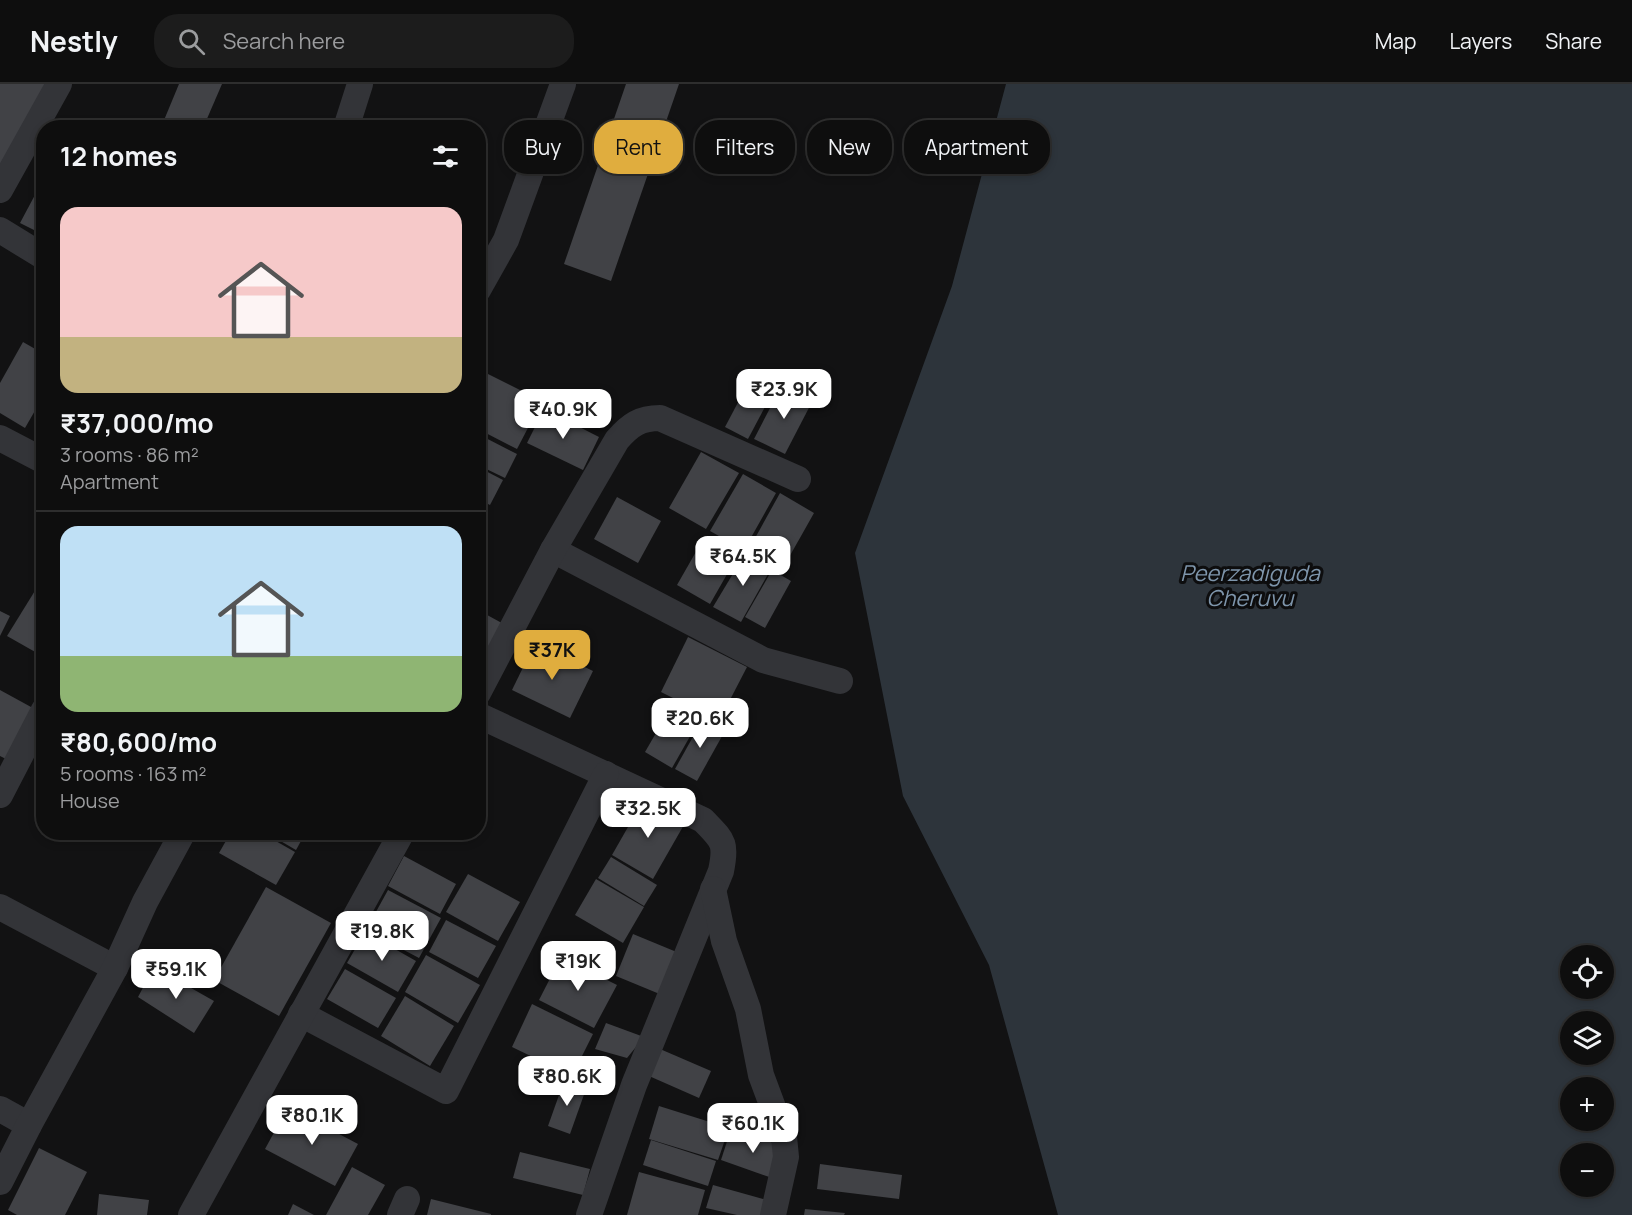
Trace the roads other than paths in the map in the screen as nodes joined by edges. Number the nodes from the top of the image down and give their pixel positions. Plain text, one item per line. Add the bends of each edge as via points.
1 (59, 84) edge
2 (360, 84) edge
3 (563, 84) edge
4 (39, 120) edge
5 (349, 120) edge
6 (36, 125) edge
7 (0, 190) edge
8 (0, 230) edge
9 (36, 252) edge
10 (486, 276) edge
11 (3, 447) edge
12 (36, 458) edge
13 (798, 479) dead end
14 (553, 550) junction
15 (486, 678) edge
16 (840, 681) dead end
17 (486, 719) edge
18 (36, 725) edge
19 (606, 774) junction
20 (0, 795) edge
21 (179, 840) edge
22 (398, 840) edge
23 (713, 889) junction
24 (0, 907) edge
25 (115, 968) junction
26 (301, 1014) junction
27 (0, 1109) edge
28 (29, 1125) junction
29 (0, 1182) edge
30 (190, 1215) edge
31 (589, 1215) edge
32 (772, 1215) edge

1 - 4 street
2 - 5 street
3 - 10 street via 506,240
6 - 7 street
8 - 9 street
11 - 12 street
13 - 14 street via 660,418 647,418 630,425 616,440
14 - 15 street
14 - 16 street via 763,660
17 - 19 street
18 - 20 street
19 - 23 street via 703,820 718,836 725,850
19 - 26 street via 446,1091
21 - 25 street
22 - 26 street
23 - 31 street via 634,1085
23 - 32 street via 723,941 748,1009 761,1075 784,1137 786,1157
24 - 25 street
25 - 28 street
26 - 30 street
27 - 28 street
28 - 29 street

